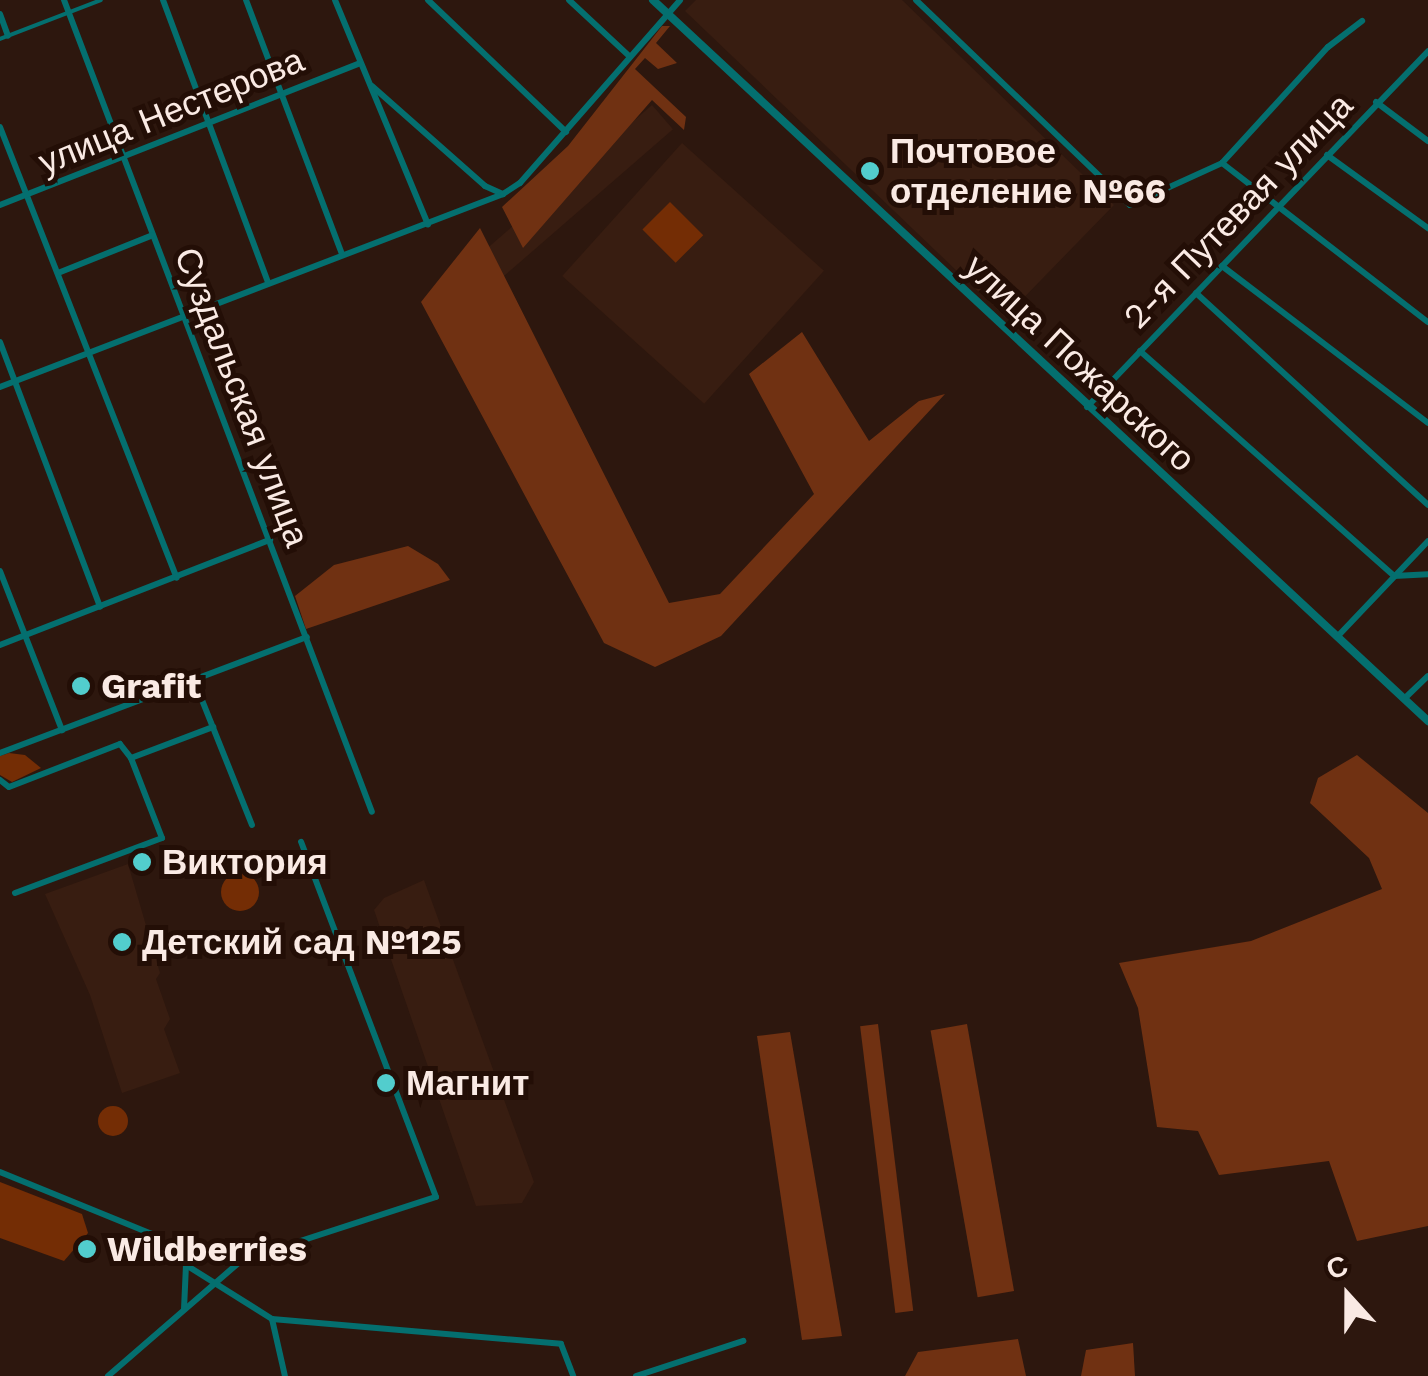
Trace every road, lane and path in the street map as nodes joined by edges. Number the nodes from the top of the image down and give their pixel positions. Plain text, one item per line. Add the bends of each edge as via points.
1 (64, 0) edge
2 (100, 0) edge
3 (162, 0) edge
4 (246, 0) edge
5 (335, 0) edge
6 (428, 0) edge
7 (569, 0) edge
8 (653, 0) edge
9 (680, 0) edge
10 (916, 0) edge
11 (69, 12) junction
12 (668, 13) junction
13 (0, 14) edge
14 (1362, 21) dead end
15 (4, 38) edge
16 (1428, 51) edge
17 (628, 56) junction
18 (360, 63) junction
19 (367, 82) junction
20 (281, 94) junction
21 (1376, 102) junction
22 (208, 122) junction
23 (0, 127) edge
24 (566, 132) junction
25 (1428, 141) edge
26 (1327, 154) junction
27 (123, 155) junction
28 (1222, 163) junction
29 (503, 194) junction
30 (26, 195) junction
31 (0, 205) edge
32 (1276, 208) junction
33 (428, 224) junction
34 (1428, 228) edge
35 (153, 235) junction
36 (342, 254) junction
37 (1222, 266) junction
38 (58, 272) junction
39 (268, 283) junction
40 (1196, 292) junction
41 (184, 317) junction
42 (1428, 322) edge
43 (0, 342) edge
44 (1140, 351) junction
45 (90, 352) junction
46 (16, 381) junction
47 (0, 387) edge
48 (1086, 407) junction
49 (1428, 422) edge
50 (1428, 505) edge
51 (270, 540) junction
52 (1428, 541) edge
53 (0, 571) edge
54 (1428, 574) edge
55 (1394, 576) junction
56 (177, 578) junction
57 (100, 607) junction
58 (25, 636) junction
59 (306, 637) junction
60 (1336, 638) junction
61 (0, 645) edge
62 (1428, 676) edge
63 (194, 680) junction
64 (1404, 699) junction
65 (1428, 721) edge
66 (213, 726) junction
67 (62, 730) junction
68 (0, 753) edge
69 (131, 758) junction
70 (0, 780) edge
71 (372, 812) dead end
72 (252, 825) dead end
73 (301, 842) dead end
74 (16, 894) dead end
75 (0, 1172) edge
76 (186, 1265) junction
77 (214, 1283) junction
78 (184, 1311) junction
79 (272, 1319) junction
80 (744, 1341) dead end
81 (108, 1376) edge
82 (284, 1376) edge
83 (573, 1376) edge
84 (636, 1376) edge

1 - 11 street, Суздальская улица
2 - 11 street
3 - 22 street
4 - 20 street
5 - 18 street
6 - 24 street
7 - 17 street
8 - 12 street, улица Пожарского
9 - 12 street
10 - 28 street, 2-я Путевая улица via 1130,205
11 - 15 street
11 - 27 street, Суздальская улица
12 - 17 street
12 - 48 street, улица Пожарского
13 - 15 street
14 - 28 street, 2-я Путевая улица via 1328,47
16 - 21 street, 2-я Путевая улица
17 - 24 street
18 - 19 street
18 - 20 street, улица Нестерова
19 - 29 street via 485,186
19 - 33 street
20 - 22 street, улица Нестерова
20 - 36 street
21 - 25 street
21 - 26 street, 2-я Путевая улица
22 - 27 street, улица Нестерова
22 - 39 street
23 - 30 street
24 - 29 street
26 - 32 street, 2-я Путевая улица
26 - 34 street
27 - 30 street, улица Нестерова
27 - 35 street, Суздальская улица
28 - 32 street
29 - 33 street
30 - 31 street, улица Нестерова
30 - 38 street
32 - 37 street, 2-я Путевая улица
32 - 42 street
33 - 36 street
35 - 38 street
35 - 41 street, Суздальская улица
36 - 39 street
37 - 40 street, 2-я Путевая улица
37 - 49 street
38 - 45 street
39 - 41 street
40 - 44 street, 2-я Путевая улица
40 - 50 street
41 - 45 street
41 - 51 street, Суздальская улица
43 - 46 street
44 - 48 street, 2-я Путевая улица
44 - 55 street
45 - 46 street
45 - 56 street
46 - 47 street
46 - 57 street
48 - 60 street, улица Пожарского
51 - 56 street
51 - 59 street, Суздальская улица
52 - 55 street
53 - 58 street
54 - 55 street
55 - 60 street
56 - 57 street
57 - 58 street
58 - 61 street
58 - 67 street
59 - 63 street
59 - 71 street, Суздальская улица
60 - 64 street, улица Пожарского
62 - 64 street
63 - 66 street
63 - 67 street
64 - 65 street, улица Пожарского
66 - 69 street
66 - 72 street
67 - 68 street
69 - 70 street via 120,744 8,787
69 - 74 street via 162,838
73 - 77 street via 436,1198 242,1260
75 - 76 street via 152,1234
76 - 77 street
76 - 78 street
77 - 78 street
77 - 79 street
78 - 81 street
79 - 82 street
79 - 83 street via 562,1344
80 - 84 street

